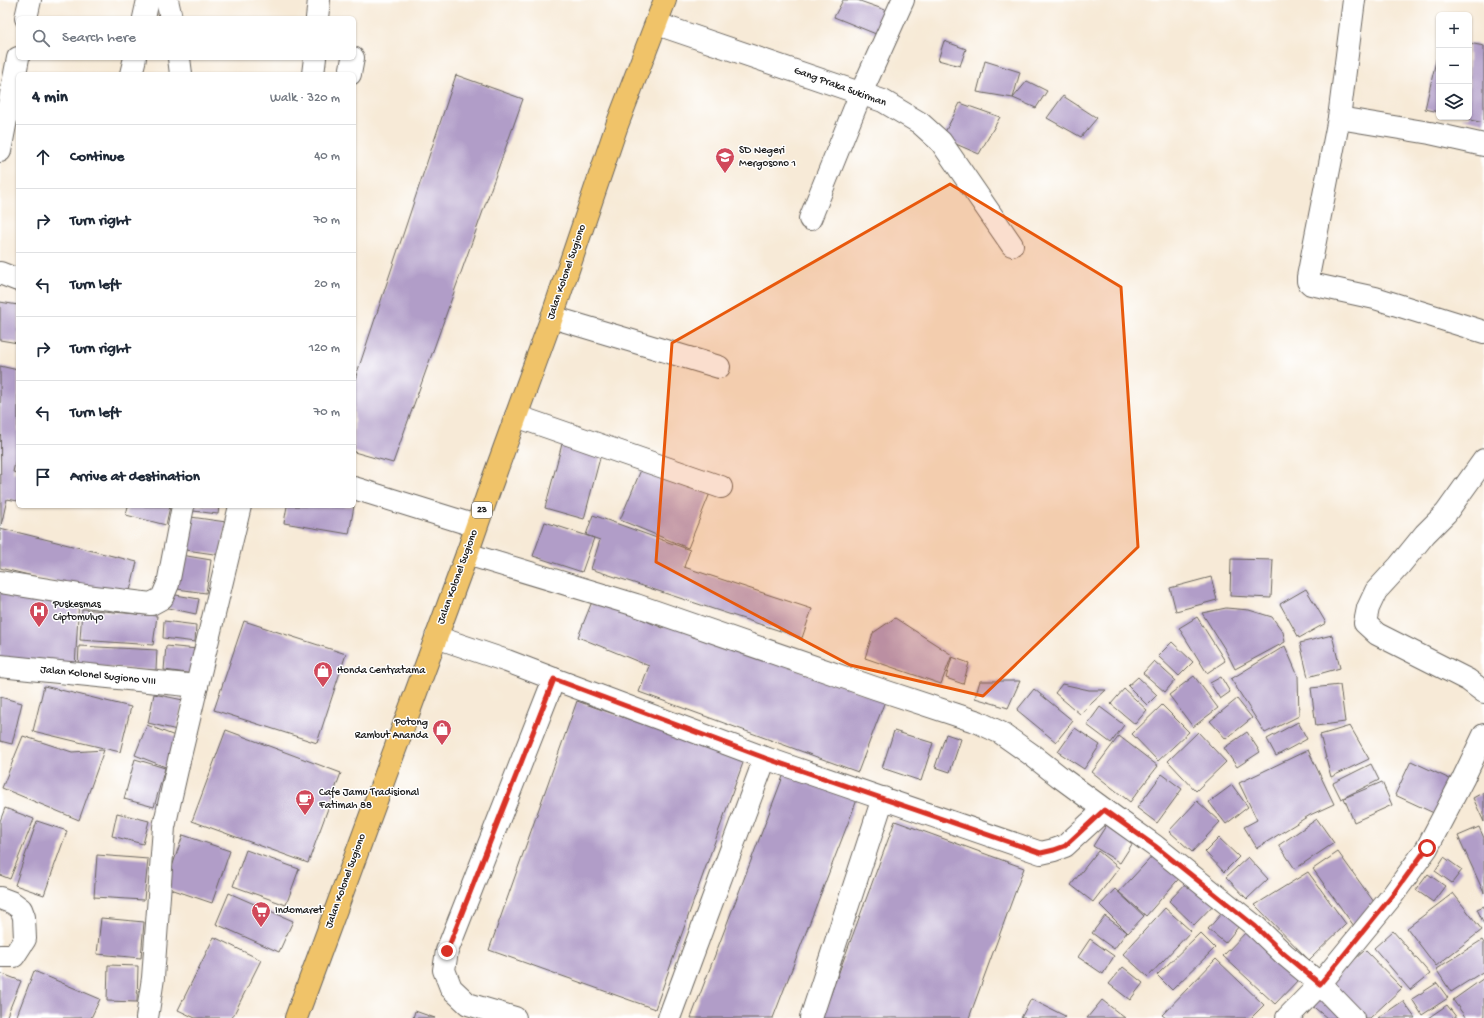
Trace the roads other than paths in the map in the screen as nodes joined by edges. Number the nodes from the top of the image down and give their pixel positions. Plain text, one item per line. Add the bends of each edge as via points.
1 (30, 0) edge
2 (148, 0) edge
3 (168, 0) edge
4 (319, 0) edge
5 (665, 0) edge
6 (903, 0) edge
7 (1354, 0) edge
8 (26, 16) edge
9 (144, 16) edge
10 (171, 16) edge
11 (317, 16) edge
12 (657, 24) junction
13 (18, 60) edge
14 (134, 60) edge
15 (179, 60) edge
16 (314, 60) edge
17 (353, 60) edge
18 (131, 72) edge
19 (181, 72) edge
20 (313, 72) edge
21 (350, 72) edge
22 (861, 93) junction
23 (1339, 118) junction
24 (1484, 145) edge
25 (0, 151) edge
26 (810, 219) dead end
27 (1012, 245) dead end
28 (0, 273) edge
29 (16, 279) edge
30 (552, 317) junction
31 (1484, 332) edge
32 (719, 367) dead end
33 (516, 416) junction
34 (1484, 460) edge
35 (721, 487) dead end
36 (356, 489) edge
37 (183, 508) edge
38 (240, 508) edge
39 (476, 526) junction
40 (467, 554) junction
41 (0, 582) edge
42 (436, 637) junction
43 (0, 666) edge
44 (554, 679) junction
45 (197, 686) junction
46 (1484, 692) edge
47 (1484, 736) edge
48 (765, 758) junction
49 (883, 798) junction
50 (1104, 810) junction
51 (0, 898) edge
52 (0, 956) edge
53 (1320, 984) junction
54 (147, 1018) edge
55 (296, 1018) edge
56 (515, 1018) edge
57 (669, 1018) edge
58 (811, 1018) edge
59 (1287, 1018) edge
60 (1353, 1018) edge

1 - 8 street
2 - 9 street
3 - 10 street
4 - 11 street
5 - 12 highway, Jalan Kolonel Sugiono / 23
6 - 22 street
7 - 23 street
12 - 22 street, Gang Praka Sukirman
12 - 30 highway, Jalan Kolonel Sugiono / 23 via 617,125
13 - 25 street
14 - 18 street
15 - 19 street
16 - 20 street
17 - 21 street
22 - 26 street
22 - 27 street, Gang Praka Sukirman via 884,101 920,123 941,142
23 - 24 street
23 - 31 street via 1308,281 1311,284 1375,298
28 - 29 street
30 - 32 street
30 - 33 highway, Jalan Kolonel Sugiono / 23
33 - 35 street
33 - 39 highway, Jalan Kolonel Sugiono / 23
34 - 46 street via 1446,513 1424,534 1376,591 1368,608 1365,623 1377,634 1468,680
36 - 39 street
37 - 41 street via 168,584 162,598 151,604
38 - 45 street
39 - 40 highway, Jalan Kolonel Sugiono / 23
40 - 42 highway, Jalan Kolonel Sugiono / 23
40 - 50 street via 636,605 978,722 1002,733
42 - 44 street
42 - 55 highway, Jalan Kolonel Sugiono / 23
43 - 45 street, Jalan Kolonel Sugiono VIII
44 - 48 street
44 - 56 street via 447,951 444,970 451,988 468,1004
45 - 54 street via 164,828 154,978
47 - 53 street via 1427,848 1392,896
48 - 49 street
48 - 57 street
49 - 50 street via 1041,853 1065,846
49 - 58 street
50 - 53 street via 1155,846 1250,922
51 - 52 street via 21,909 25,939 14,956
53 - 59 street
53 - 60 street

